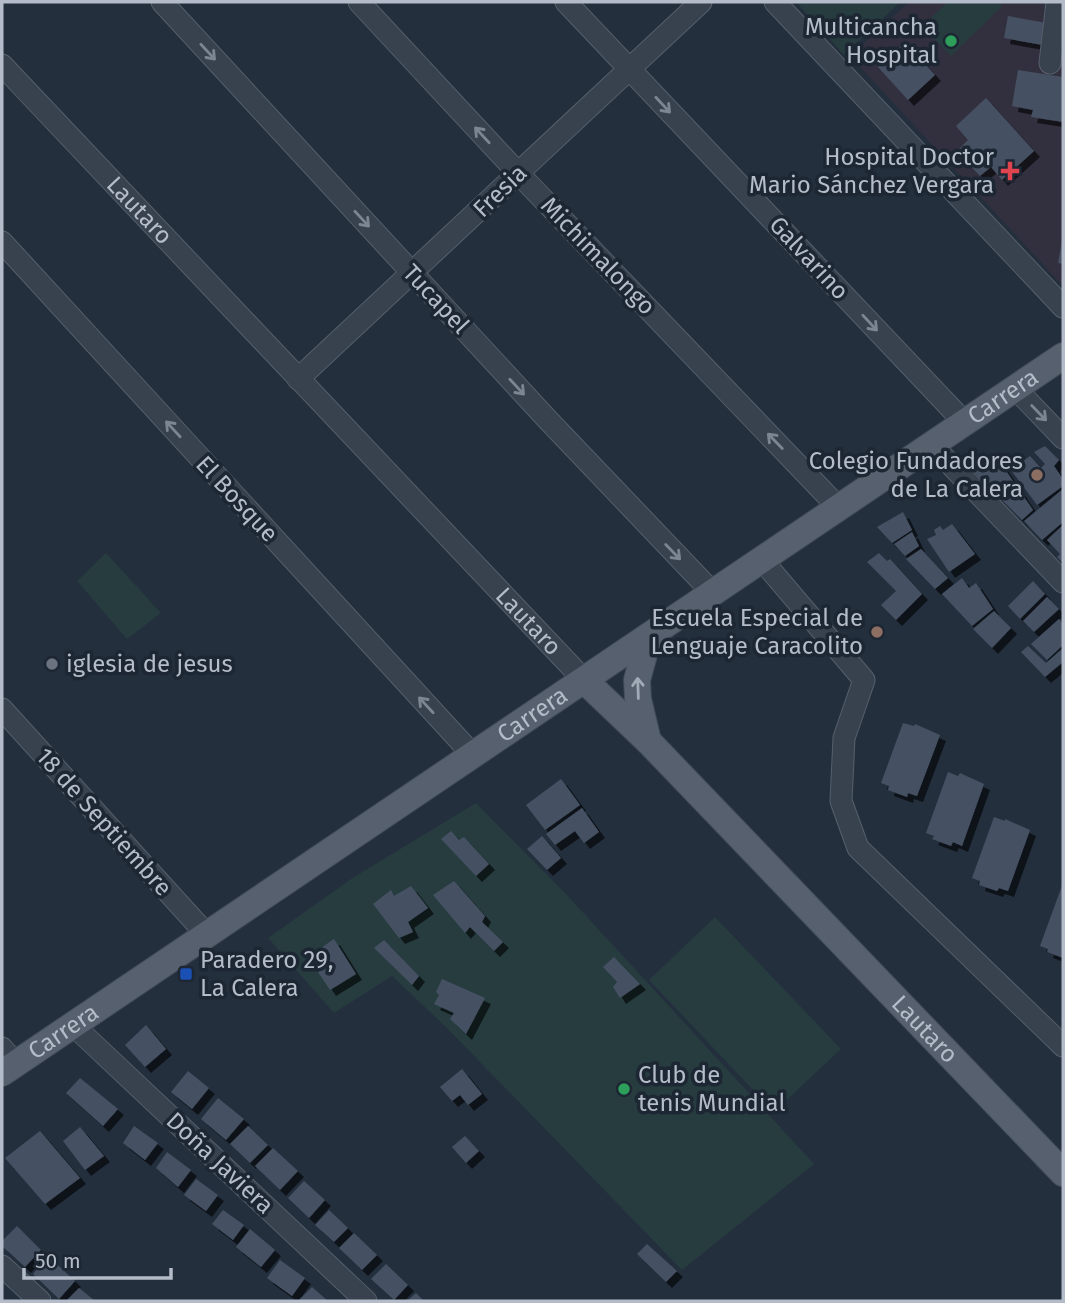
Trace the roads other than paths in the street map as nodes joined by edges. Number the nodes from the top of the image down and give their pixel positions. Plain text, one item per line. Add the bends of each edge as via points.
1 (162, 2) edge
2 (359, 2) edge
3 (566, 2) edge
4 (701, 2) edge
5 (775, 2) edge
6 (1057, 2) edge
7 (1050, 63) dead end
8 (2, 65) edge
9 (629, 68) junction
10 (518, 173) junction
11 (2, 242) edge
12 (412, 274) junction
13 (1063, 307) edge
14 (1063, 356) edge
15 (298, 379) junction
16 (1016, 389) junction
17 (965, 423) junction
18 (1063, 438) edge
19 (932, 445) junction
20 (839, 508) junction
21 (762, 560) junction
22 (1063, 582) edge
23 (713, 593) junction
24 (649, 636) junction
25 (584, 680) junction
26 (2, 709) edge
27 (648, 741) junction
28 (473, 755) junction
29 (207, 935) junction
30 (73, 1025) junction
31 (1063, 1046) edge
32 (6, 1062) edge
33 (1063, 1173) edge
34 (2, 1266) edge
35 (31, 1298) edge
36 (366, 1301) edge

1 -> 12 street, Tucapel
10 -> 2 street, Michimalongo
3 - 9 street, Galvarino
4 - 9 street, Fresia
5 - 13 street
6 - 7 street
8 - 15 street, Lautaro
9 - 10 street, Fresia
9 -> 17 street, Galvarino
10 - 12 street, Fresia
20 -> 10 street, Michimalongo
28 -> 11 street, El Bosque
12 - 15 street, Fresia
12 -> 23 street, Tucapel
14 - 16 main road, Carrera
15 - 25 street, Lautaro
16 - 17 main road, Carrera
16 -> 18 street
17 - 19 main road, Carrera
19 - 20 main road, Carrera
19 - 22 street
20 - 21 main road, Carrera
21 - 23 main road, Carrera
21 - 31 street via 864,680 844,738 841,800 858,848
23 - 24 main road, Carrera
24 - 25 main road, Carrera
27 -> 24 main road via 637,680
25 - 27 main road, Lautaro
25 - 28 main road, Carrera
26 - 29 street, 18 de Septiembre
27 - 33 main road, Lautaro
28 - 29 main road, Carrera
29 - 30 main road, Carrera
30 - 32 main road, Carrera
30 - 36 street, Doña Javiera
34 - 35 street

